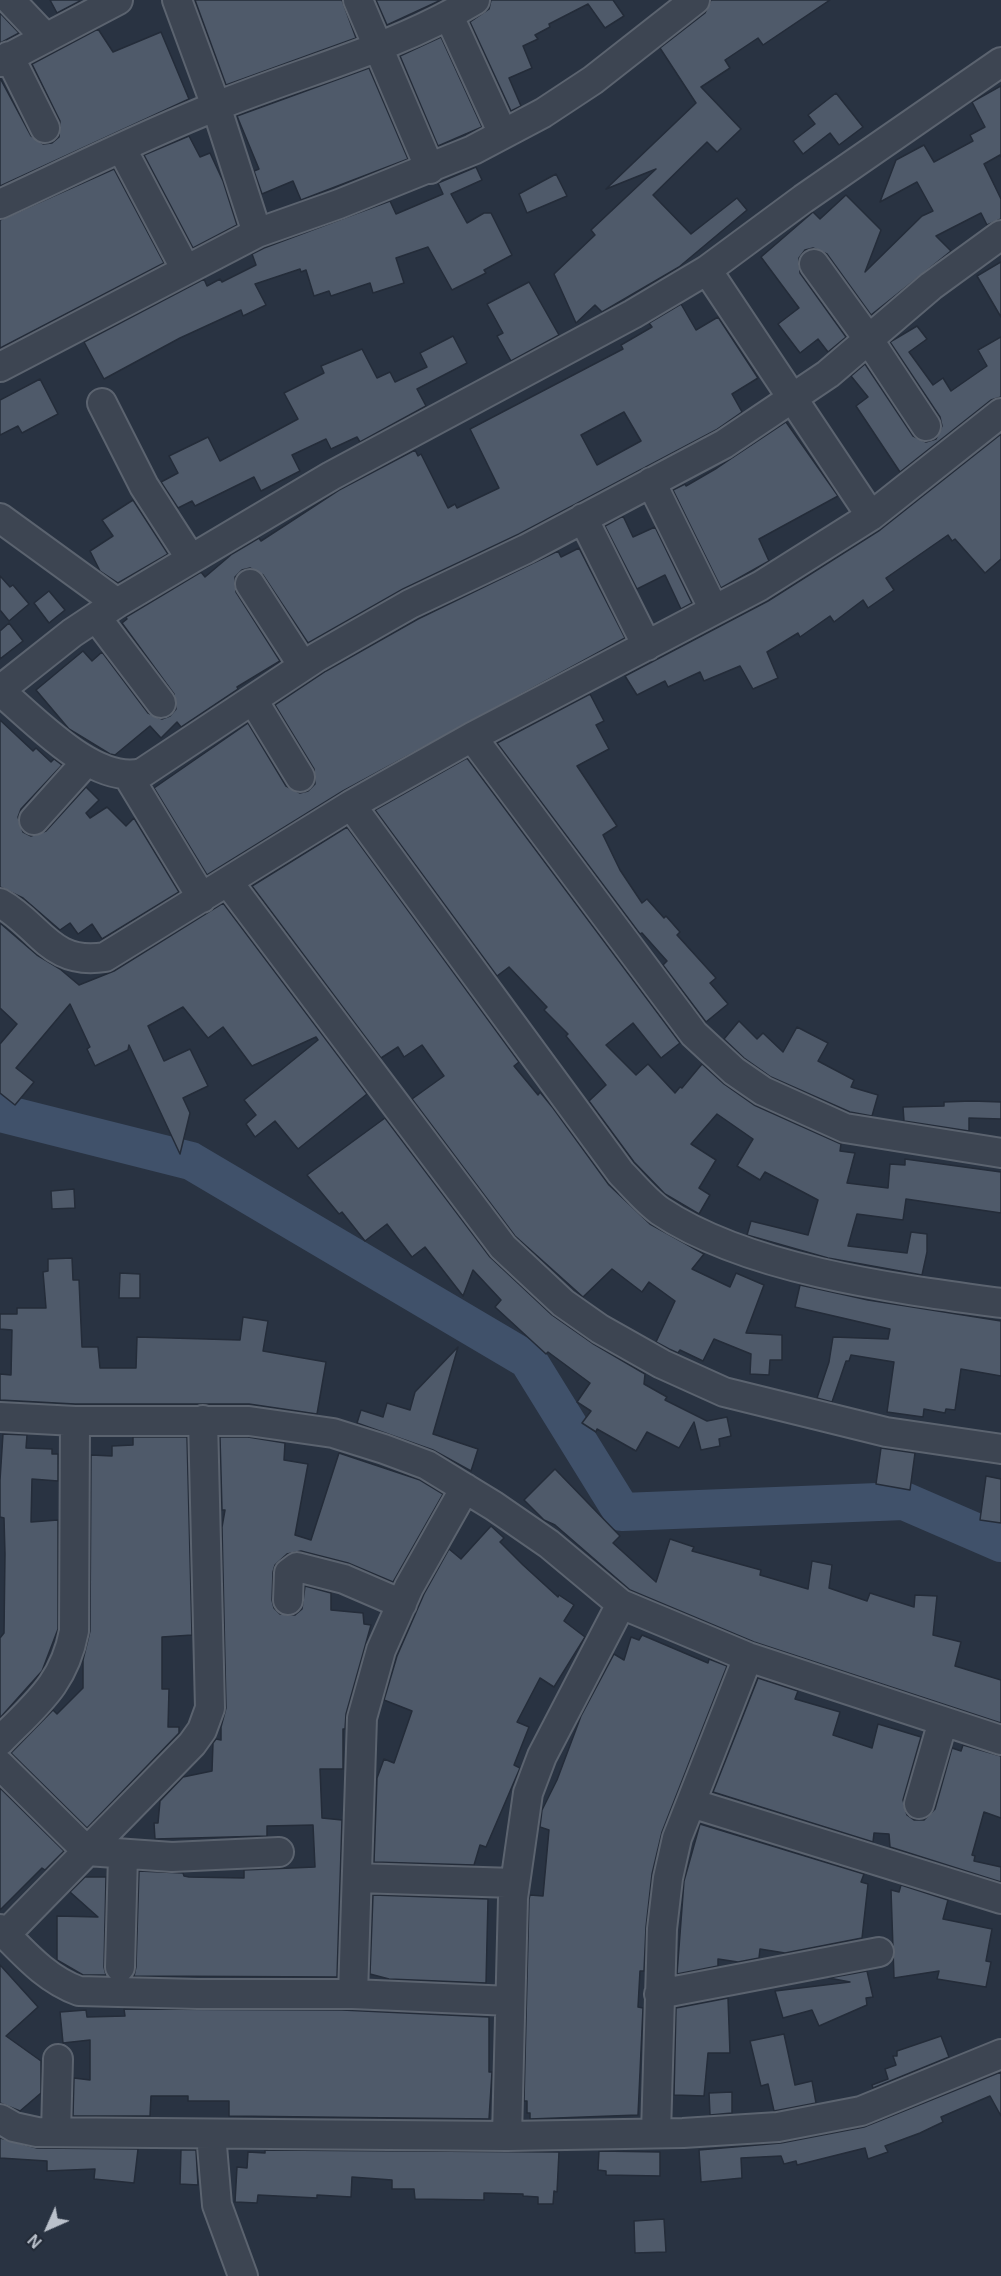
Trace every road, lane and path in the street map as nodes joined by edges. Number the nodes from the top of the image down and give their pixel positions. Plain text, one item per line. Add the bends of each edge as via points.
1 (10, 0) edge
2 (118, 0) edge
3 (177, 0) edge
4 (358, 0) edge
5 (474, 0) edge
6 (695, 0) edge
7 (449, 16) junction
8 (46, 38) junction
9 (378, 48) junction
10 (4, 59) edge
11 (1001, 62) edge
12 (216, 106) junction
13 (45, 128) dead end
14 (503, 134) junction
15 (122, 149) junction
16 (430, 169) junction
17 (0, 204) edge
18 (257, 233) junction
19 (999, 242) edge
20 (814, 264) dead end
21 (186, 270) junction
22 (707, 270) junction
23 (869, 340) junction
24 (0, 367) edge
25 (793, 399) junction
26 (102, 403) dead end
27 (1001, 413) edge
28 (926, 426) dead end
29 (651, 482) junction
30 (871, 516) junction
31 (583, 519) junction
32 (6, 523) edge
33 (191, 559) junction
34 (250, 584) dead end
35 (106, 610) junction
36 (714, 610) junction
37 (647, 646) junction
38 (303, 666) junction
39 (0, 690) edge
40 (253, 700) junction
41 (161, 703) dead end
42 (472, 736) junction
43 (87, 761) junction
44 (128, 776) junction
45 (300, 777) dead end
46 (351, 805) junction
47 (34, 820) dead end
48 (228, 882) junction
49 (202, 898) junction
50 (0, 903) edge
51 (1001, 1153) edge
52 (1001, 1303) edge
53 (0, 1417) edge
54 (203, 1420) junction
55 (75, 1421) junction
56 (1001, 1449) edge
57 (465, 1488) junction
58 (288, 1600) dead end
59 (402, 1604) junction
60 (621, 1604) junction
61 (748, 1657) junction
62 (943, 1721) junction
63 (1001, 1740) edge
64 (0, 1741) edge
65 (0, 1765) edge
66 (691, 1803) junction
67 (919, 1804) dead end
68 (87, 1851) junction
69 (279, 1852) dead end
70 (123, 1855) junction
71 (357, 1878) junction
72 (514, 1883) junction
73 (1001, 1899) edge
74 (3, 1932) edge
75 (879, 1952) dead end
76 (120, 1967) dead end
77 (353, 1994) junction
78 (659, 1994) junction
79 (510, 2001) junction
80 (1001, 2055) edge
81 (58, 2060) dead end
82 (0, 2119) edge
83 (56, 2132) junction
84 (211, 2133) junction
85 (656, 2133) junction
86 (507, 2136) junction
87 (243, 2276) edge

1 - 8 street
2 - 8 street
3 - 12 street
4 - 9 street
5 - 7 street
6 - 14 street via 593,80
7 - 9 street
7 - 14 street
8 - 10 street
9 - 12 street
9 - 16 street
10 - 13 street
11 - 22 street
12 - 15 street
12 - 18 street
14 - 16 street
15 - 17 street
15 - 21 street
16 - 18 street
18 - 21 street
19 - 23 street via 931,286
20 - 23 street
21 - 24 street
22 - 25 street
22 - 33 street via 332,476
23 - 25 street
23 - 28 street
25 - 29 street via 724,444
25 - 30 street
26 - 33 street via 144,486
27 - 30 street
29 - 31 street
29 - 36 street
30 - 36 street via 760,586
31 - 37 street
31 - 38 street via 410,604
32 - 35 street
33 - 35 street
34 - 38 street
35 - 39 street
35 - 41 street
36 - 37 street
37 - 42 street
38 - 40 street
39 - 43 street
40 - 44 street via 142,773
40 - 45 street
42 - 46 street
42 - 51 street via 694,1034 734,1071 771,1095 845,1128
43 - 44 street via 108,772
43 - 47 street
44 - 49 street
46 - 48 street
46 - 52 street via 621,1173 658,1209 685,1226 767,1257 886,1286
48 - 49 street
48 - 56 street via 503,1247 563,1303 662,1364 724,1392 886,1432
49 - 50 street via 105,957 86,960 49,944
53 - 55 street
54 - 55 street
54 - 57 street via 249,1421 333,1433 427,1465
54 - 68 street via 210,1708 192,1744
55 - 64 street via 74,1631 70,1655 49,1690
57 - 59 street
57 - 60 street via 549,1544
58 - 59 street via 289,1573 297,1567 344,1579
59 - 71 street via 381,1650 362,1718
60 - 61 street
60 - 72 street via 542,1756 528,1793
61 - 62 street
61 - 66 street
62 - 63 street
62 - 67 street
65 - 68 street
66 - 73 street
66 - 78 street via 677,1838 668,1878
68 - 70 street
68 - 74 street
69 - 70 street
70 - 76 street
71 - 72 street
71 - 77 street
72 - 79 street
74 - 77 street via 40,1969 63,1985 79,1990
75 - 78 street
77 - 79 street
78 - 85 street
79 - 86 street
80 - 85 street via 861,2111 778,2127
81 - 83 street
82 - 83 street via 14,2127
83 - 84 street
84 - 86 street
84 - 87 street via 217,2205
85 - 86 street

